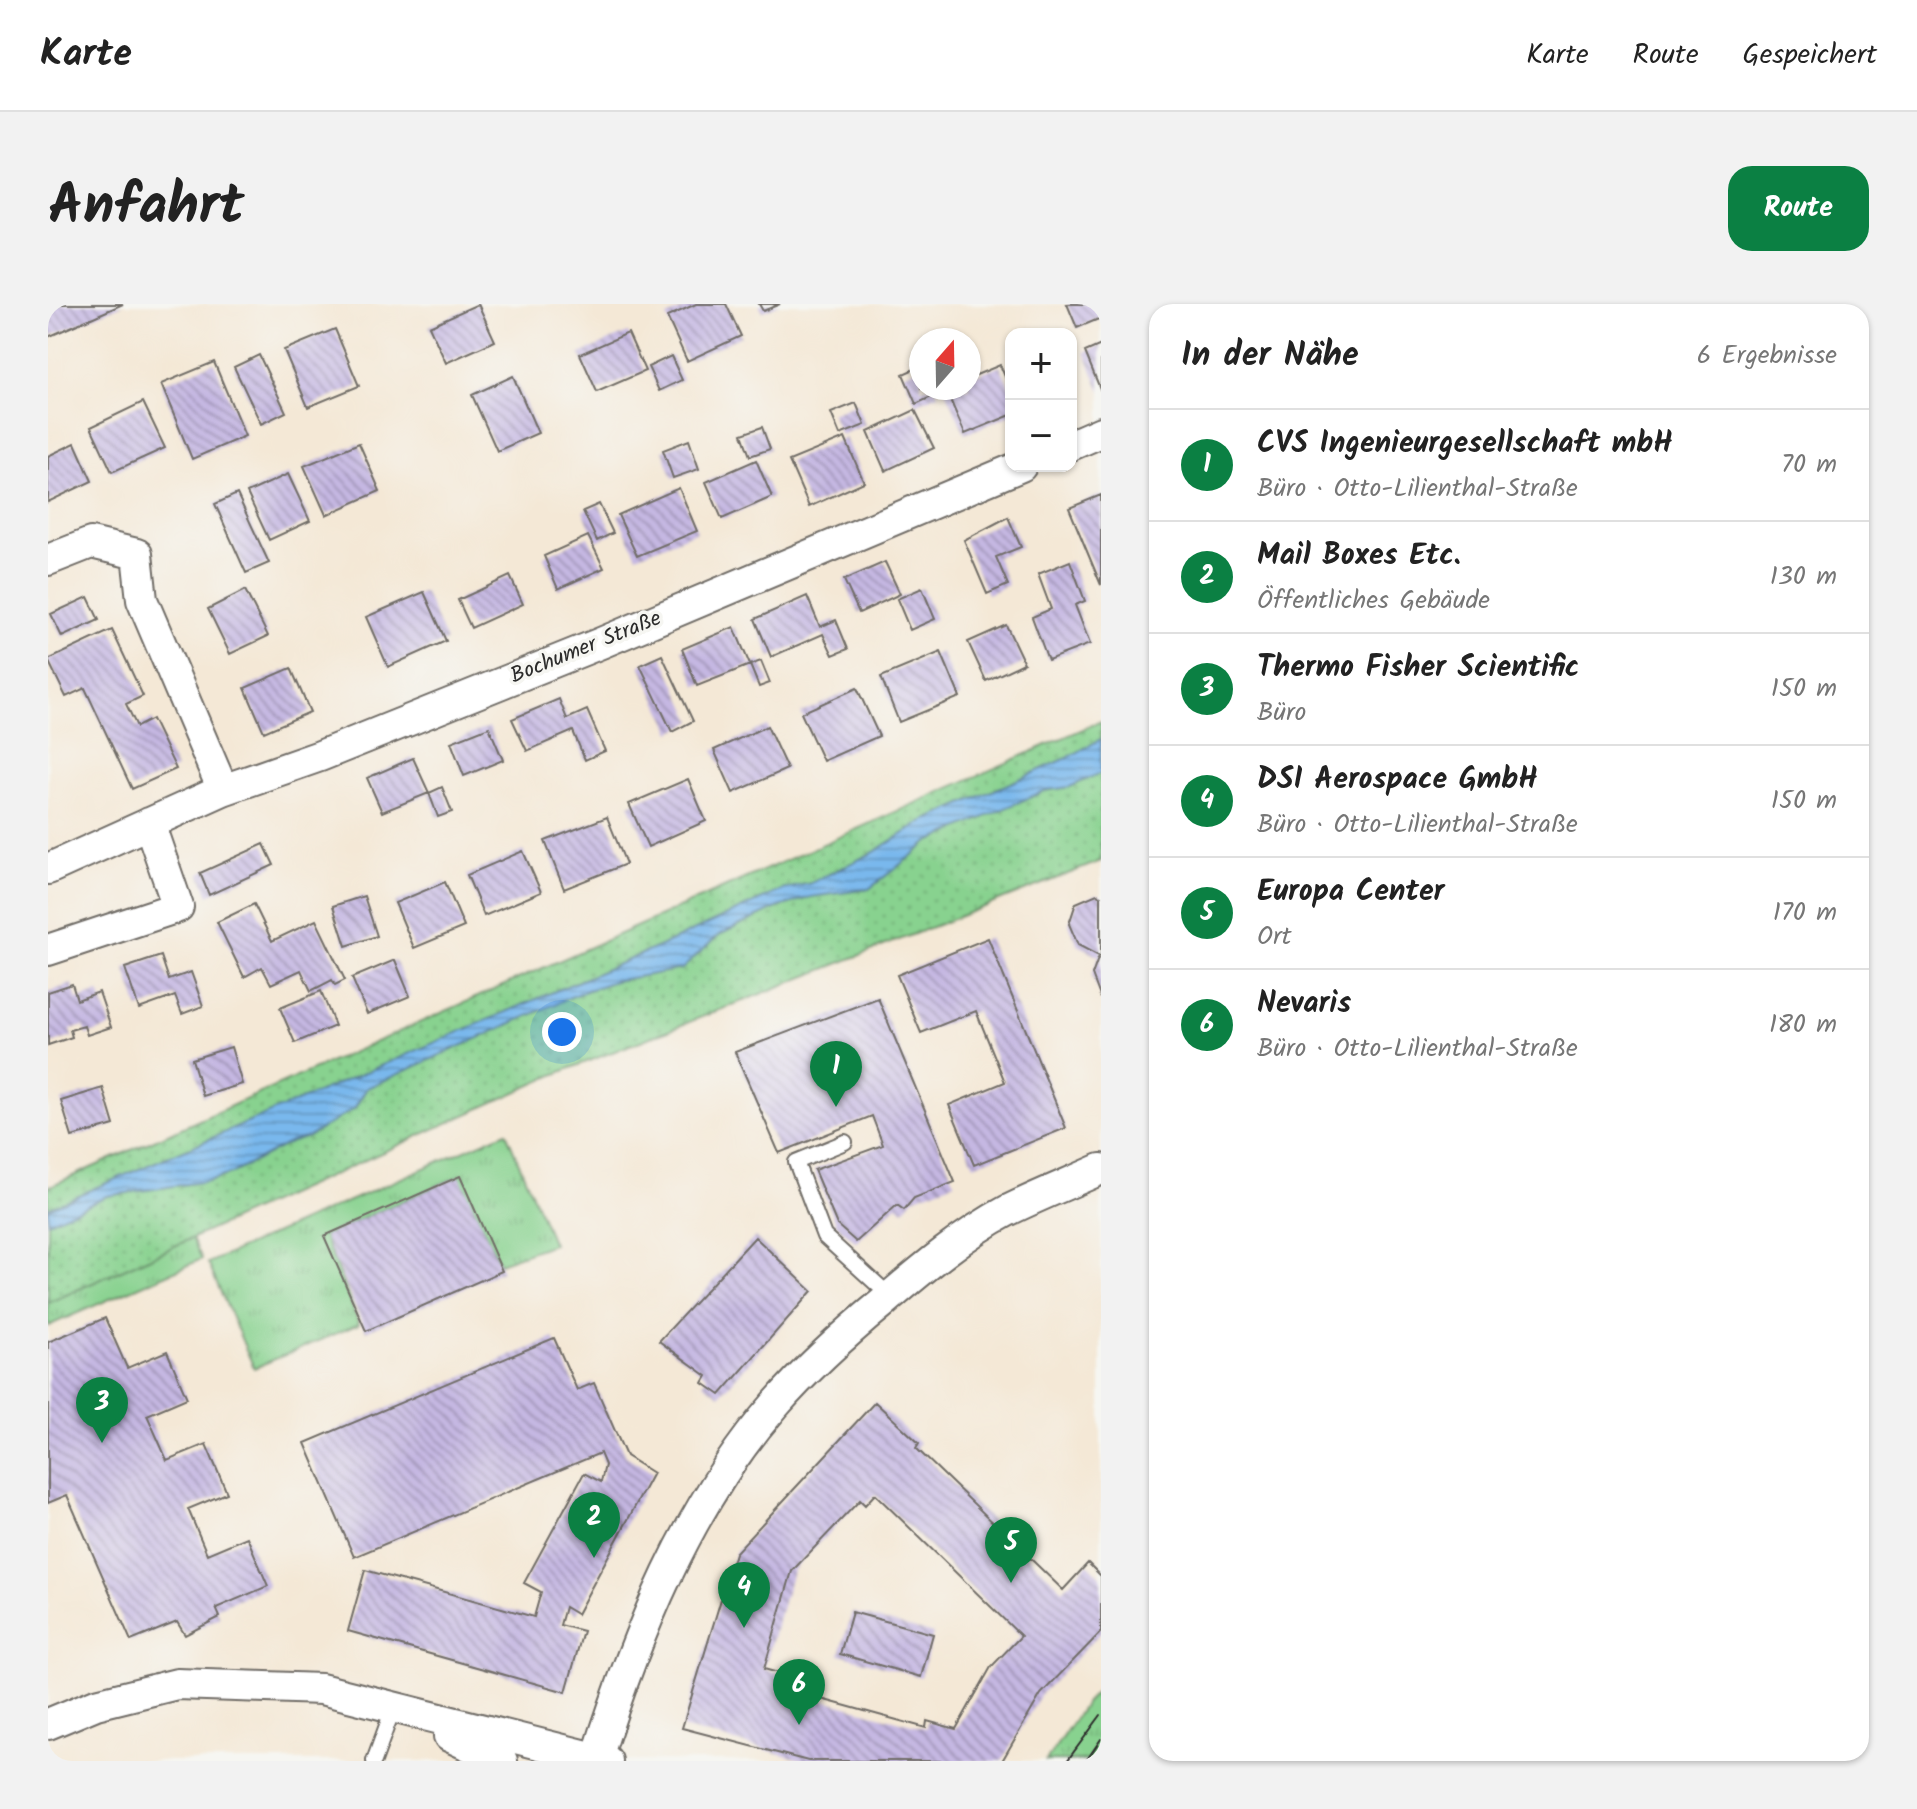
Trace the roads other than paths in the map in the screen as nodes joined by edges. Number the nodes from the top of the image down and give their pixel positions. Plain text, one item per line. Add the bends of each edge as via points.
1 (1101, 432) edge
2 (1077, 442) edge
3 (1007, 472) edge
4 (48, 560) edge
5 (223, 790) junction
6 (149, 823) junction
7 (48, 869) edge
8 (48, 950) edge
9 (845, 1142) dead end
10 (1101, 1169) edge
11 (890, 1296) junction
12 (393, 1709) junction
13 (48, 1724) edge
14 (600, 1760) edge
15 (374, 1761) edge
16 (502, 1761) edge

1 - 2 street
3 - 5 street, Bochumer Straße via 601,643
4 - 5 street via 91,543 137,554 142,600
5 - 6 street, Bochumer Straße
6 - 7 street, Bochumer Straße
6 - 8 street via 178,907
9 - 11 lane via 796,1162 824,1236
10 - 11 street via 1004,1213
11 - 14 street via 774,1406 719,1483 640,1635
12 - 13 street via 321,1689 177,1684 96,1704
12 - 14 street
12 - 15 lane
12 - 16 street

